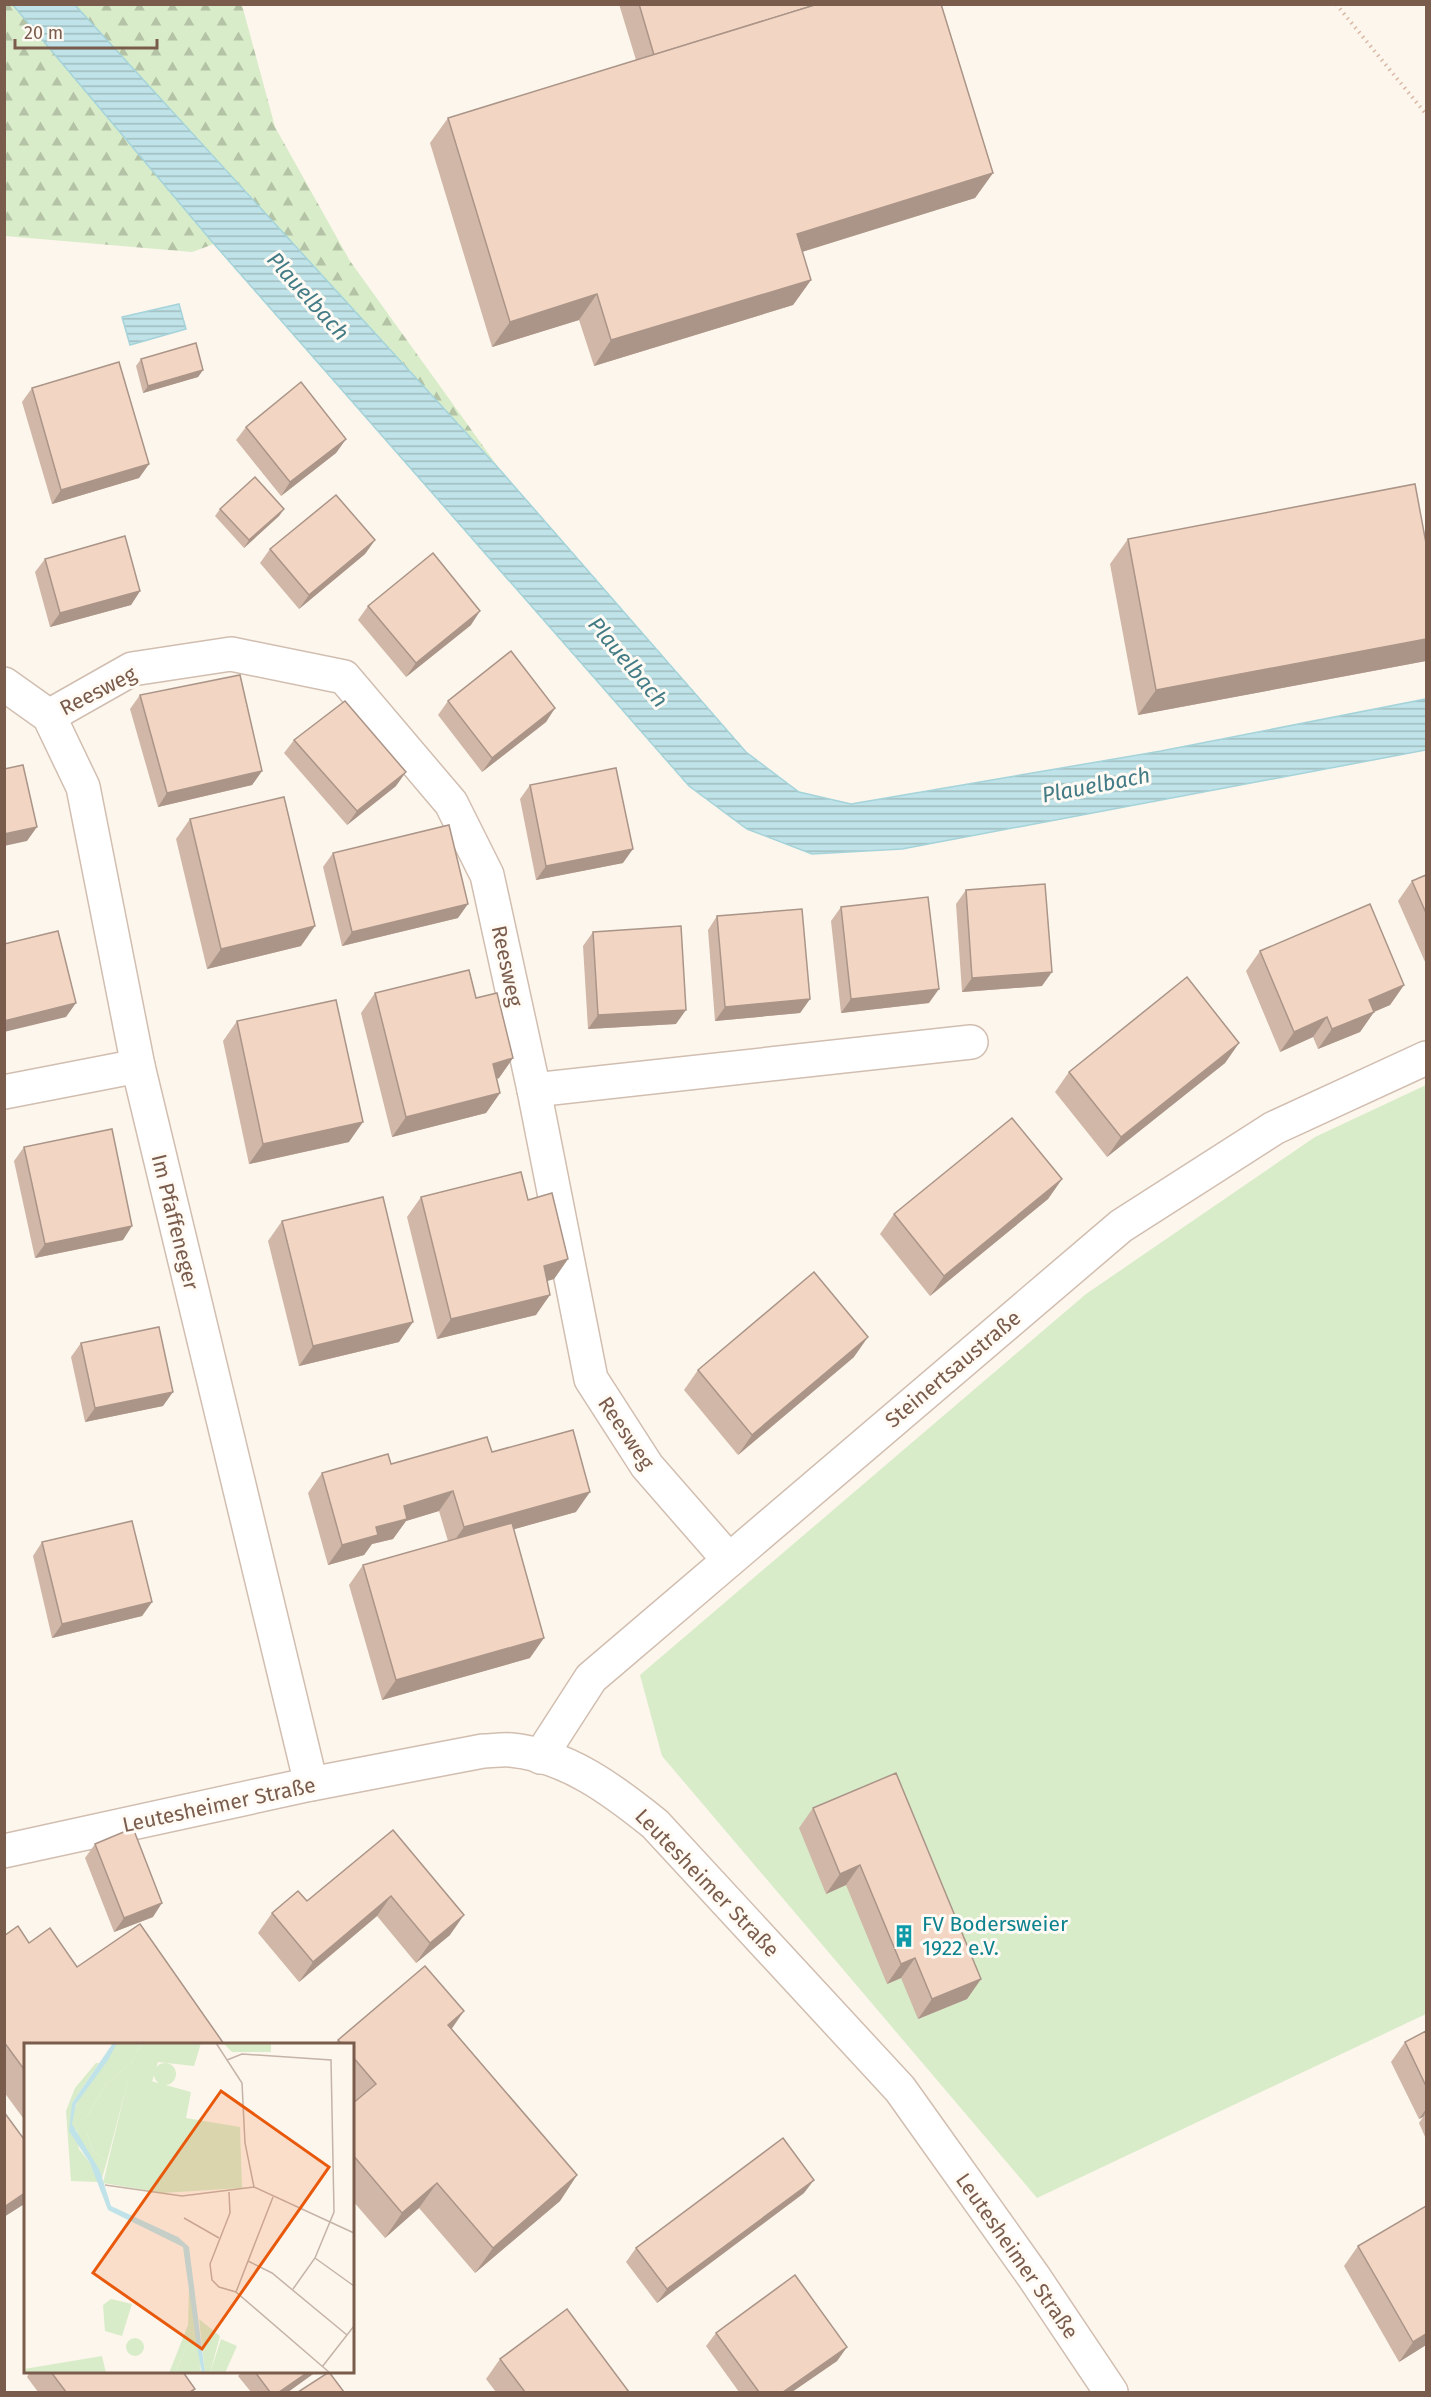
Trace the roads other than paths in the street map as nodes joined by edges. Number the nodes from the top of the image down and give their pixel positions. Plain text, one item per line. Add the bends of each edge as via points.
1 (4, 684) edge
2 (49, 716) junction
3 (971, 1042) dead end
4 (1426, 1058) edge
5 (138, 1066) junction
6 (534, 1090) junction
7 (4, 1092) edge
8 (729, 1560) junction
9 (540, 1756) junction
10 (311, 1785) junction
11 (4, 1851) edge
12 (1111, 2392) edge

1 - 2 street, Im Pfaffeneger
2 - 5 street, Im Pfaffeneger via 83,787
2 - 6 street, Reesweg via 132,669 231,654 344,677 451,803 487,875
3 - 6 street
4 - 8 street, Steinertsaustraße via 1274,1128 1121,1226
5 - 7 street
5 - 10 street, Im Pfaffeneger
6 - 8 street, Reesweg via 591,1379 647,1466
8 - 9 street, Steinertsaustraße via 591,1678
9 - 10 street, Leutesheimer Straße via 510,1750 483,1751
9 - 12 street, Leutesheimer Straße via 597,1781 655,1824 900,2089
10 - 11 street, Leutesheimer Straße

